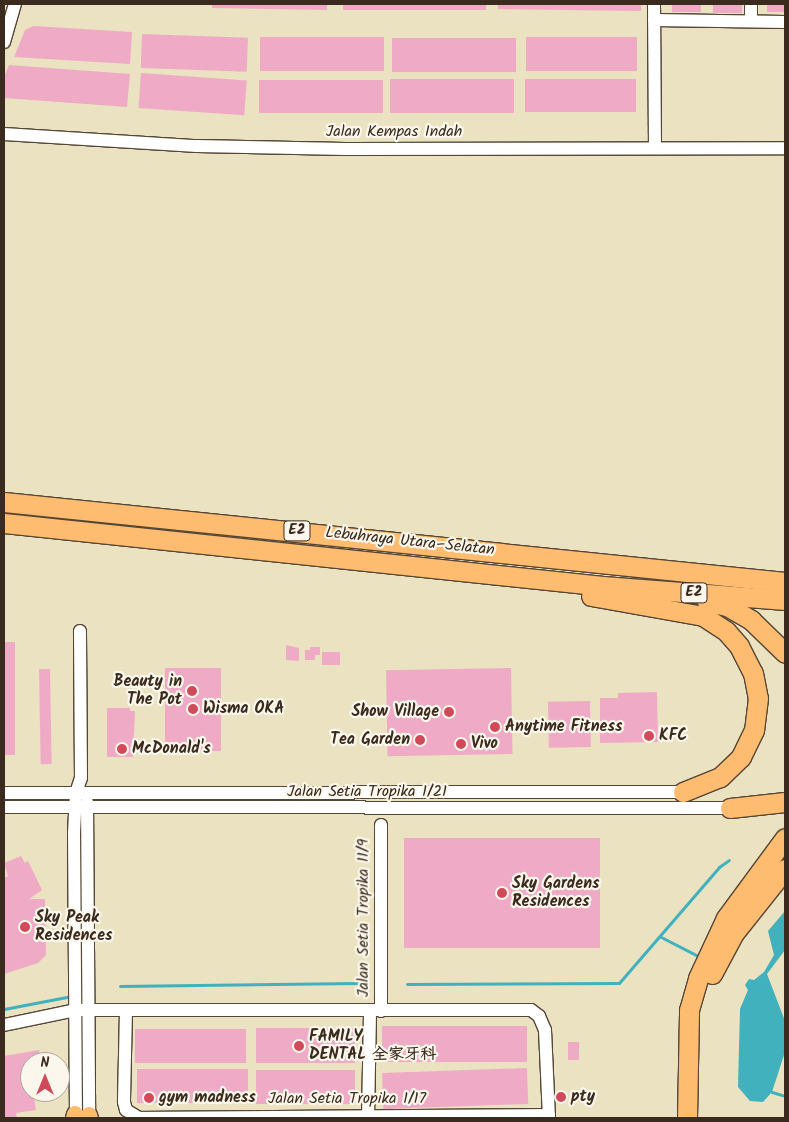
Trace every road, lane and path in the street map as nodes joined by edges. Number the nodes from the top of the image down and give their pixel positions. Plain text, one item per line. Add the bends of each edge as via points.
1 (15, 4) edge
2 (654, 4) edge
3 (751, 4) edge
4 (654, 20) junction
5 (751, 22) junction
6 (785, 22) edge
7 (4, 42) edge
8 (4, 134) edge
9 (655, 148) junction
10 (785, 148) edge
11 (4, 491) edge
12 (4, 502) edge
13 (132, 515) junction
14 (4, 523) edge
15 (462, 572) junction
16 (785, 582) edge
17 (603, 586) junction
18 (785, 600) edge
19 (80, 631) dead end
20 (785, 653) edge
21 (81, 778) junction
22 (380, 792) junction
23 (683, 792) joint
24 (4, 793) edge
25 (58, 793) junction
26 (82, 793) junction
27 (110, 793) junction
28 (785, 802) edge
29 (4, 807) edge
30 (380, 808) junction
31 (730, 808) joint
32 (54, 809) junction
33 (81, 809) junction
34 (112, 809) junction
35 (80, 833) junction
36 (785, 838) edge
37 (785, 869) edge
38 (82, 1010) junction
39 (126, 1011) junction
40 (375, 1011) junction
41 (4, 1025) edge
42 (692, 1115) edge
43 (368, 1116) edge
44 (549, 1116) edge
45 (82, 1117) edge

1 - 7 street
2 - 4 street
3 - 5 street
4 - 5 street
4 - 9 street
5 - 6 street
8 - 9 street, Jalan Kempas Indah via 197,146
9 - 10 street, Jalan Kempas Indah
11 - 13 highway
12 - 13 highway, Lebuhraya Utara–Selatan / E2
13 - 16 highway, Lebuhraya Utara–Selatan / E2
14 - 15 highway, Lebuhraya Utara–Selatan / E2
15 - 17 highway, Lebuhraya Utara–Selatan / E2
15 - 23 highway via 546,590 673,608 703,616 726,630 739,646 753,673 758,698 754,730 741,757 720,777
17 - 18 highway, Lebuhraya Utara–Selatan / E2
17 - 20 highway via 726,606 751,620
19 - 21 street
21 - 25 street
21 - 26 street
21 - 27 street
22 - 23 street, Jalan Setia Tropika 1/21
22 - 27 street, Jalan Setia Tropika 1/21
22 - 30 street
24 - 25 street, Jalan Setia Tropika 1/21
25 - 26 street, Jalan Setia Tropika 1/21
26 - 27 street, Jalan Setia Tropika 1/21
26 - 33 street
28 - 31 highway
29 - 32 street, Jalan Setia Tropika 1/21
30 - 31 street, Jalan Setia Tropika 1/21
30 - 34 street, Jalan Setia Tropika 1/21
30 - 40 street, Jalan Setia Tropika 11/9 via 374,818 381,825
32 - 33 street, Jalan Setia Tropika 1/21
32 - 35 street
33 - 34 street, Jalan Setia Tropika 1/21
33 - 35 street
34 - 35 street
35 - 38 street
36 - 42 highway via 726,918 698,978 689,1010
37 - 42 highway via 734,933 708,983 701,1017
38 - 39 street
38 - 41 street
38 - 45 street
39 - 40 street
39 - 43 street, Jalan Setia Tropika 1/17 via 124,1102 126,1110 139,1118
40 - 43 street, Jalan Setia Tropika 11/9
40 - 44 street via 531,1010 543,1022 545,1030
43 - 44 street, Jalan Setia Tropika 1/17

